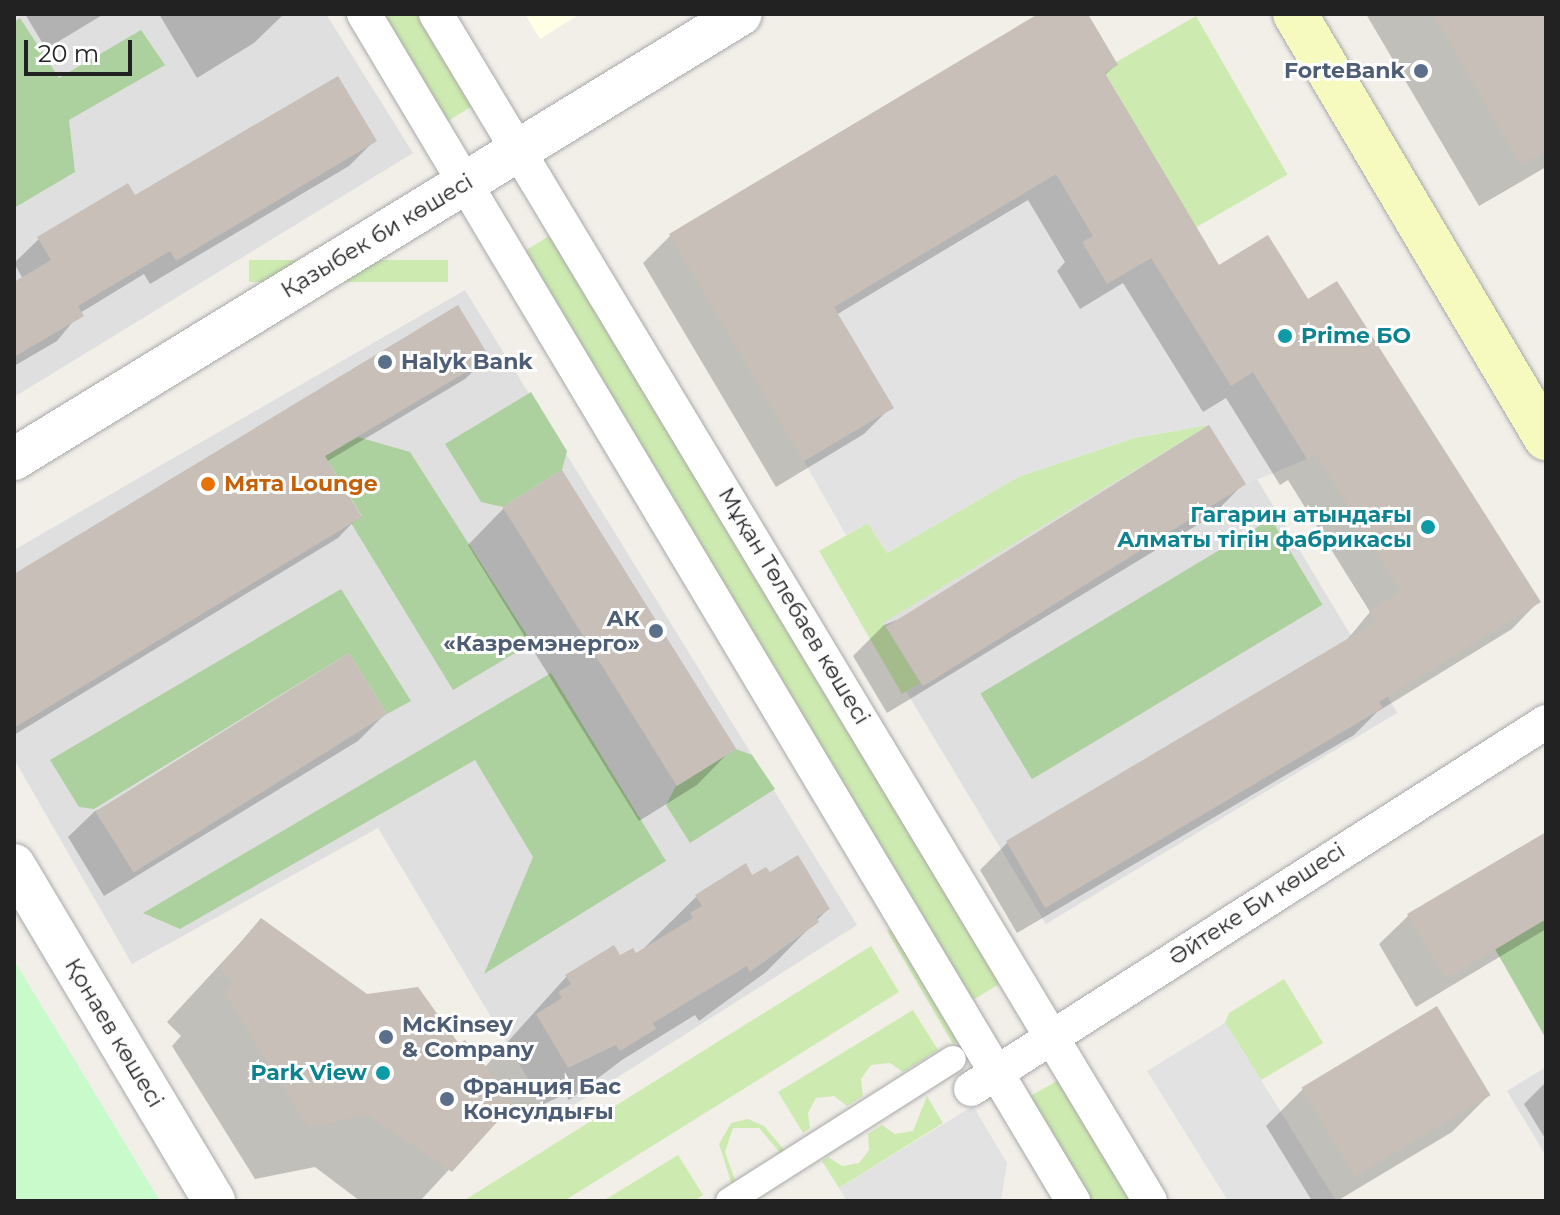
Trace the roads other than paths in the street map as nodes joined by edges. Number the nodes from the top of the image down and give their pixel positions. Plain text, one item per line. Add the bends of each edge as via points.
1 (364, 14) edge
2 (436, 14) edge
3 (741, 14) edge
4 (1295, 14) edge
5 (519, 149) junction
6 (467, 182) junction
7 (1546, 438) edge
8 (14, 459) edge
9 (1546, 722) edge
10 (14, 865) edge
11 (1051, 1035) junction
12 (953, 1059) dead end
13 (984, 1082) junction
14 (214, 1201) edge
15 (729, 1201) edge
16 (1073, 1201) edge
17 (1150, 1201) edge

1 - 6 street
2 - 5 street, Мұқан Төлебаев көшесі
3 - 5 street, Қазыбек би көшесі
4 - 7 main road
5 - 6 street, Қазыбек би көшесі
5 - 11 street, Мұқан Төлебаев көшесі
6 - 8 street, Қазыбек би көшесі
6 - 13 street
9 - 11 street, Әйтеке Би көшесі
10 - 14 street, Қонаев көшесі
11 - 13 street, Әйтеке Би көшесі
11 - 17 street, Мұқан Төлебаев көшесі
12 - 15 street
13 - 16 street

